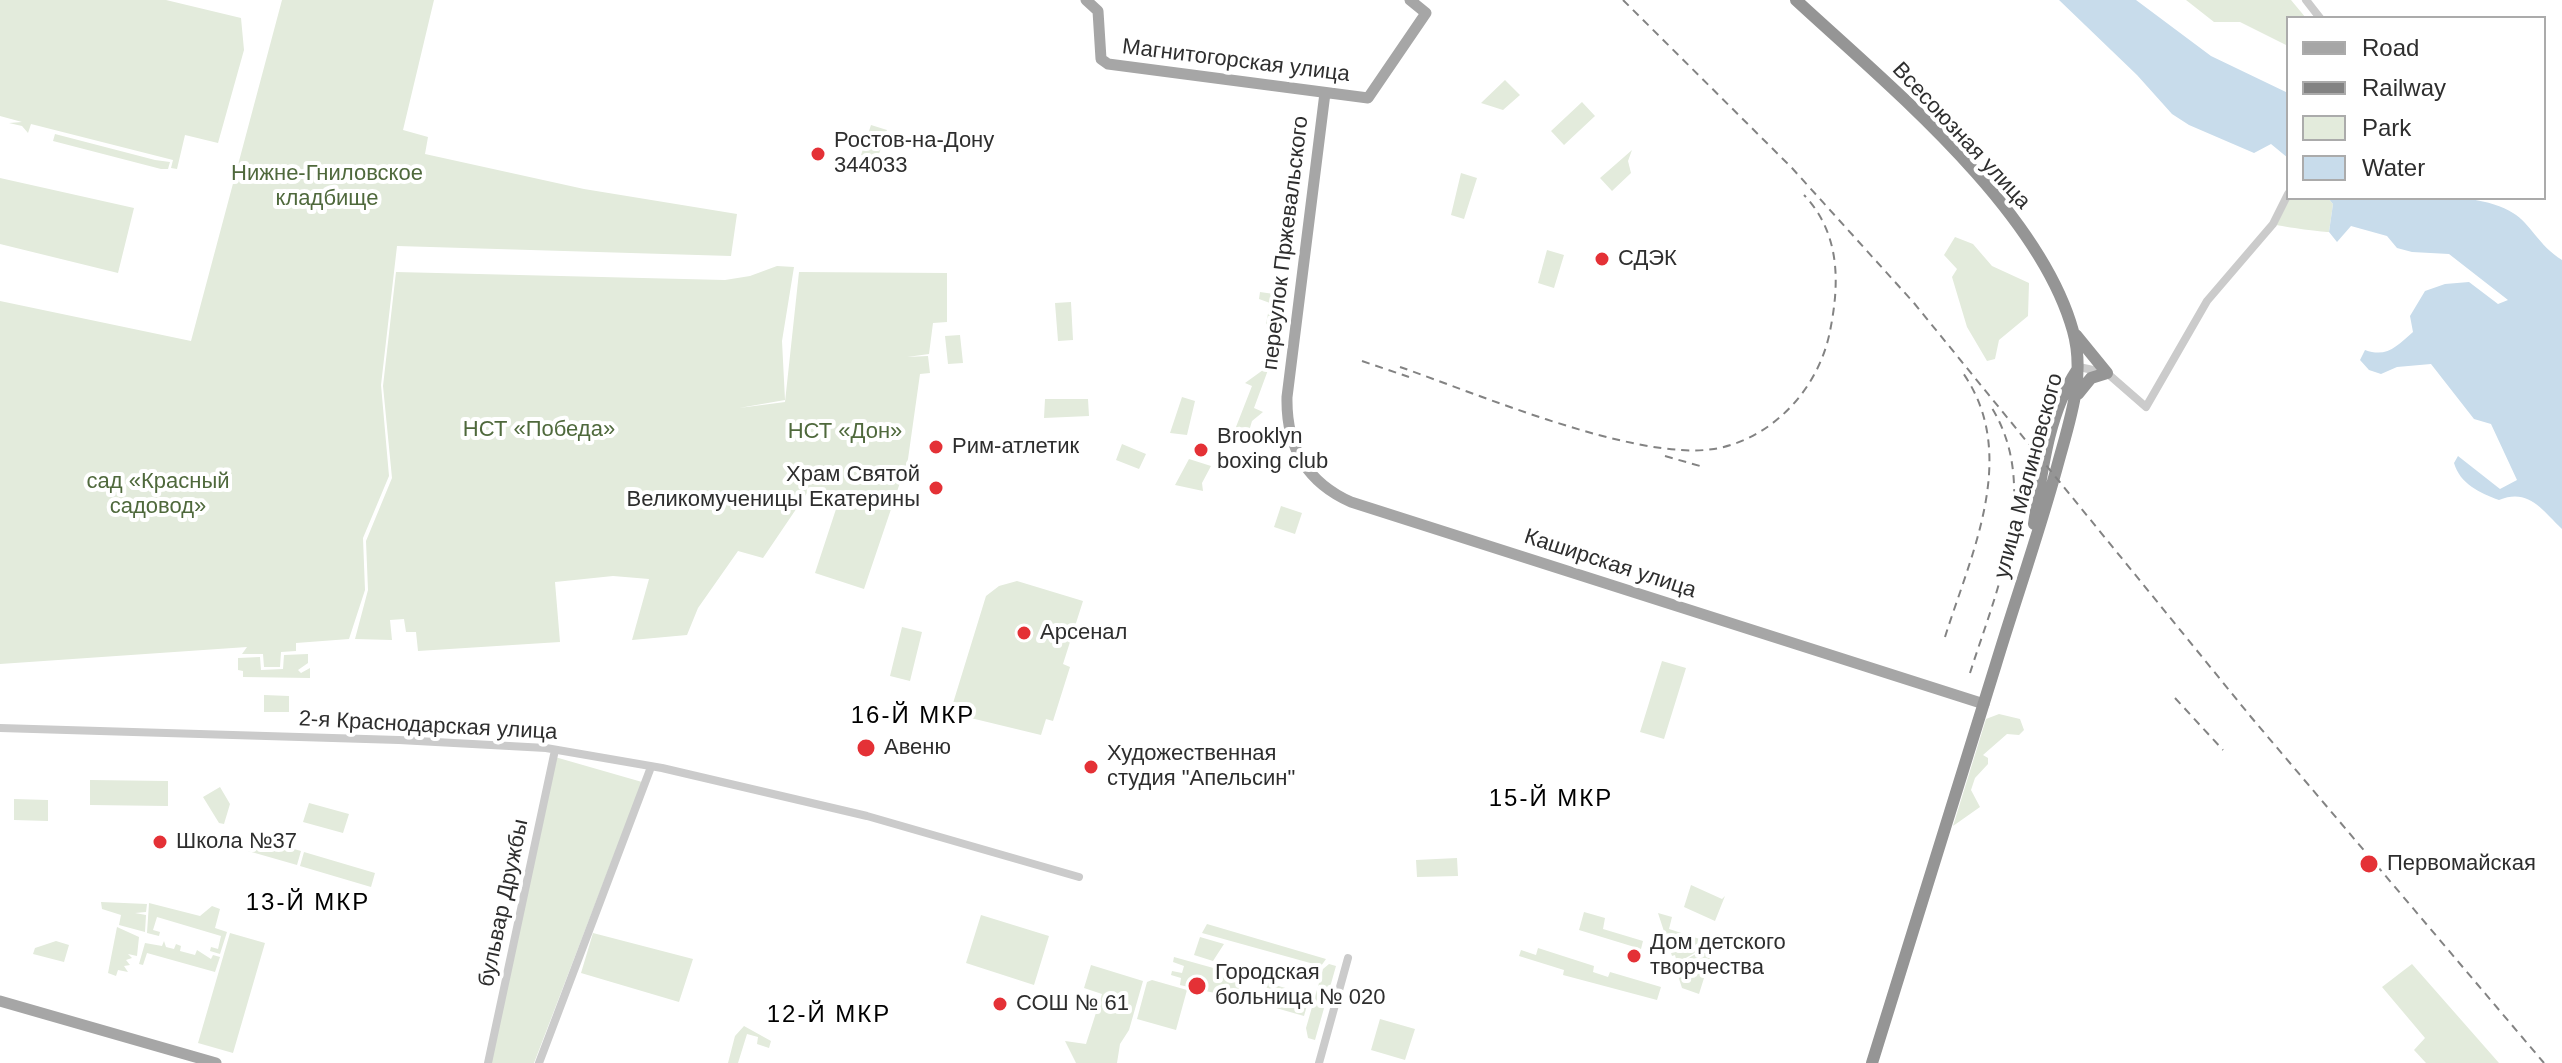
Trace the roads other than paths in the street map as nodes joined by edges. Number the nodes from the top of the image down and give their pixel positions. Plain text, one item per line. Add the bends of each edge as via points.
1 (1086, 0) edge
2 (1410, 0) edge
3 (1796, 0) edge
4 (2306, 0) edge
5 (2318, 16) edge
6 (1325, 93) junction
7 (2286, 199) edge
8 (2072, 329) junction
9 (2079, 367) junction
10 (2107, 373) junction
11 (1287, 397) joint
12 (2075, 400) junction
13 (1981, 704) junction
14 (0, 728) edge
15 (555, 750) junction
16 (651, 767) junction
17 (1079, 877) dead end
18 (1348, 958) dead end
19 (0, 1001) edge
20 (216, 1063) edge
21 (488, 1063) edge
22 (539, 1063) edge
23 (1319, 1063) edge
24 (1864, 1063) edge
25 (1872, 1063) edge

1 - 6 main road, Магнитогорская улица via 1098,11 1101,59 1108,64
2 - 6 main road, Магнитогорская улица via 1426,13 1368,98
3 - 8 highway, Всесоюзная улица via 1900,96 1989,190 2025,233
4 - 5 street
6 - 11 main road, переулок Пржевальского
7 - 10 street via 2273,224 2207,301 2146,407
8 - 9 highway, Всесоюзная улица
8 - 10 highway
9 - 10 street
9 - 12 highway, улица Малиновского
9 - 13 highway, улица Малиновского via 2058,407 2034,528
10 - 12 highway via 2086,382
11 - 13 main road, Каширская улица via 1289,429 1310,477 1351,502
12 - 13 highway, улица Малиновского via 2040,529
13 - 24 highway, улица Малиновского
13 - 25 highway, улица Малиновского
14 - 15 street, 2-я Краснодарская улица
15 - 16 street, 2-я Краснодарская улица
15 - 21 street, бульвар Дружбы
16 - 17 street, 2-я Краснодарская улица via 867,816
16 - 22 street
18 - 23 street
19 - 20 main road

